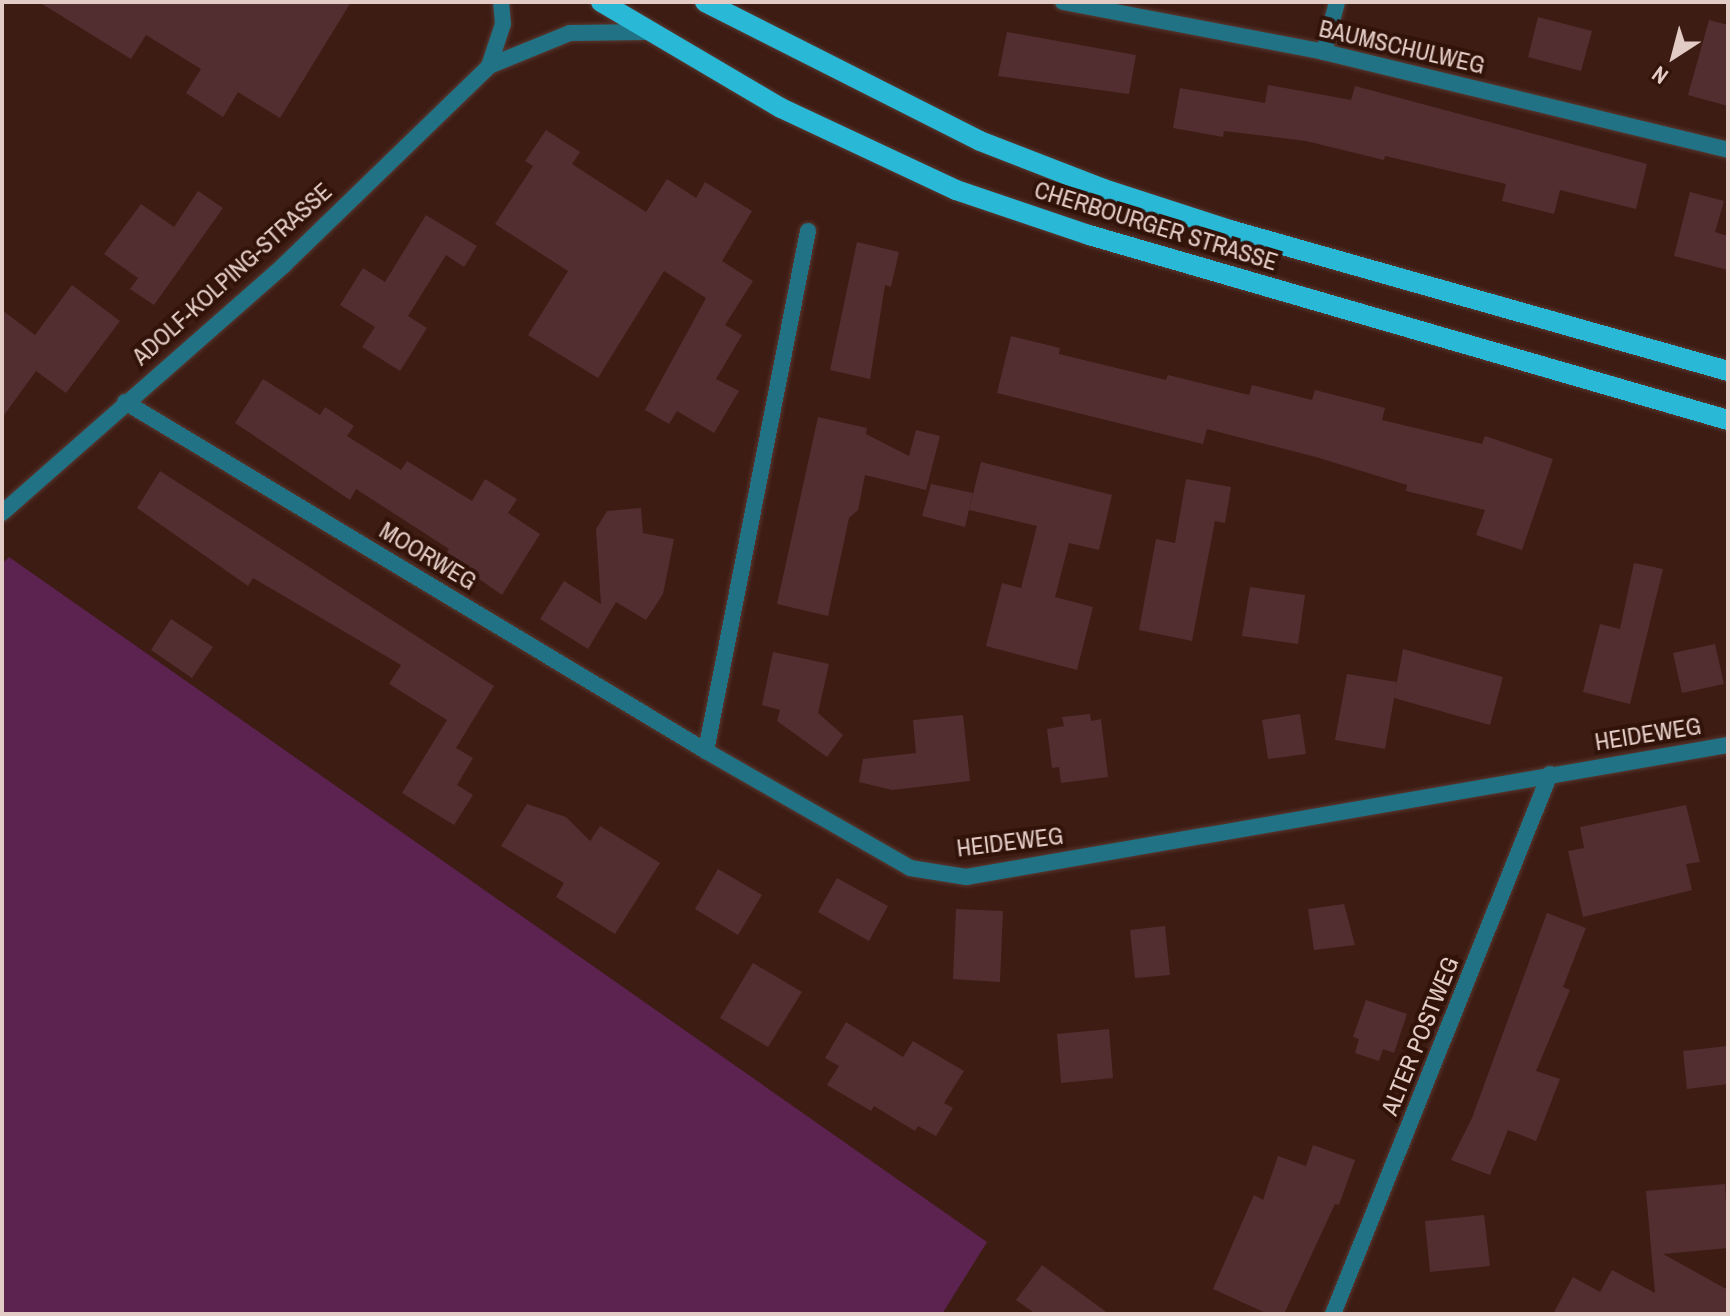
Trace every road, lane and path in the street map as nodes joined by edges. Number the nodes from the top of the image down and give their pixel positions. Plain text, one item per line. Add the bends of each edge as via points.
1 (501, 2) edge
2 (601, 2) edge
3 (705, 2) edge
4 (1063, 2) edge
5 (1337, 2) edge
6 (646, 32) junction
7 (1324, 52) junction
8 (489, 66) junction
9 (1728, 150) edge
10 (808, 231) dead end
11 (1728, 371) edge
12 (125, 402) junction
13 (1728, 420) edge
14 (2, 513) edge
15 (1728, 745) edge
16 (706, 751) junction
17 (1550, 774) junction
18 (1333, 1314) edge

1 - 8 street, ADOLF-KOLPING-STRASSE via 503,24
2 - 6 main road, CHERBOURGER STRASSE
3 - 11 main road, CHERBOURGER STRASSE via 980,141 1104,189 1230,230
4 - 7 street, BAUMSCHULWEG
5 - 7 street
6 - 8 street, ADOLF-KOLPING-STRASSE via 570,33
6 - 13 main road, CHERBOURGER STRASSE via 833,135 956,190 1089,235
7 - 9 street, BAUMSCHULWEG
8 - 12 street, ADOLF-KOLPING-STRASSE via 284,265
10 - 16 street
12 - 14 street, ADOLF-KOLPING-STRASSE
12 - 16 street, MOORWEG
15 - 17 street, HEIDEWEG
16 - 17 street, HEIDEWEG via 910,868 966,877
17 - 18 street, ALTER POSTWEG

